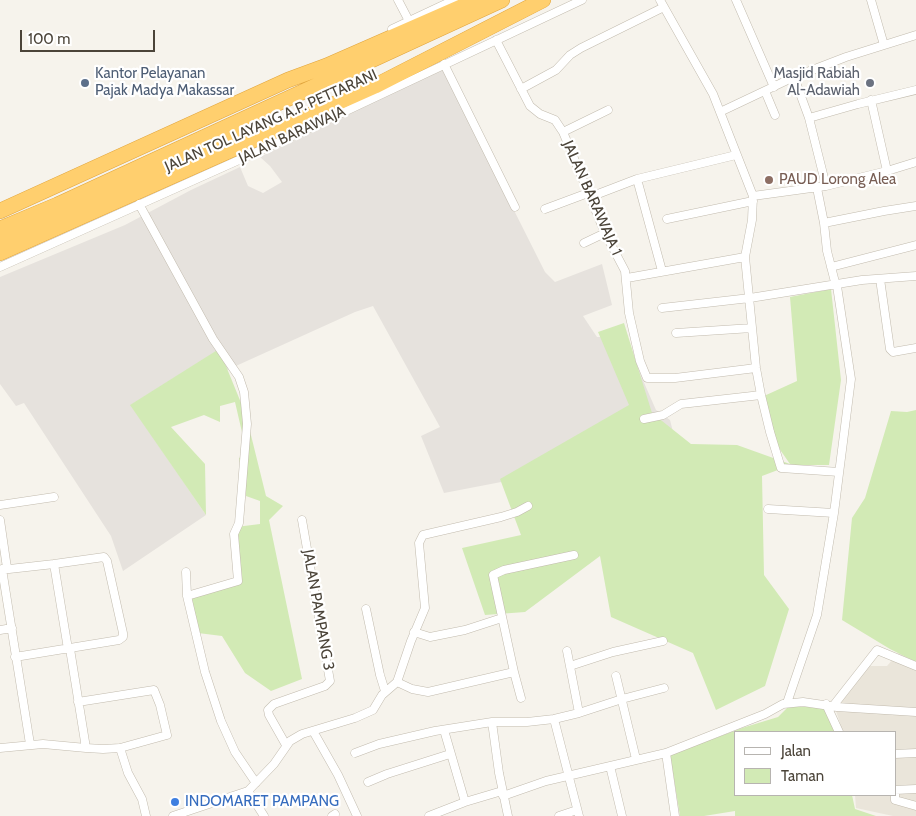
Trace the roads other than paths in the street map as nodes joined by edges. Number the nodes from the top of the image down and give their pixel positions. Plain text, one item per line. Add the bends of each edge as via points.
1 (398, 0) edge
2 (454, 0) edge
3 (477, 0) edge
4 (502, 0) edge
5 (543, 0) edge
6 (582, 0) edge
7 (736, 0) edge
8 (871, 0) edge
9 (662, 4) edge
10 (409, 21) junction
11 (916, 35) edge
12 (496, 40) junction
13 (884, 45) junction
14 (444, 64) junction
15 (794, 77) junction
16 (288, 80) junction
17 (774, 86) junction
18 (522, 89) junction
19 (916, 90) edge
20 (765, 91) junction
21 (871, 100) junction
22 (608, 110) dead end
23 (720, 112) junction
24 (775, 115) dead end
25 (809, 118) junction
26 (563, 132) junction
27 (736, 155) junction
28 (916, 162) edge
29 (887, 171) junction
30 (638, 179) junction
31 (826, 186) junction
32 (817, 188) junction
33 (589, 195) junction
34 (753, 198) junction
35 (139, 204) junction
36 (916, 206) edge
37 (515, 207) dead end
38 (545, 210) dead end
39 (0, 211) edge
40 (667, 219) dead end
41 (824, 223) junction
42 (0, 229) edge
43 (605, 233) junction
44 (0, 241) edge
45 (584, 243) dead end
46 (916, 245) edge
47 (0, 253) edge
48 (745, 257) junction
49 (0, 267) edge
50 (831, 267) junction
51 (662, 271) junction
52 (916, 276) edge
53 (627, 278) junction
54 (880, 279) junction
55 (836, 286) junction
56 (750, 298) junction
57 (662, 308) dead end
58 (752, 328) junction
59 (676, 333) dead end
60 (916, 348) edge
61 (756, 368) junction
62 (760, 395) junction
63 (644, 419) dead end
64 (839, 472) junction
65 (54, 497) dead end
66 (0, 504) edge
67 (528, 506) dead end
68 (768, 508) dead end
69 (834, 513) junction
70 (0, 520) edge
71 (302, 520) dead end
72 (574, 555) dead end
73 (54, 564) junction
74 (3, 569) edge
75 (186, 572) dead end
76 (187, 596) junction
77 (366, 609) dead end
78 (502, 618) junction
79 (12, 628) junction
80 (0, 630) edge
81 (414, 632) junction
82 (663, 641) dead end
83 (69, 649) junction
84 (567, 652) dead end
85 (16, 656) junction
86 (570, 666) junction
87 (916, 666) edge
88 (514, 672) junction
89 (616, 676) dead end
90 (398, 682) junction
91 (664, 688) dead end
92 (386, 691) junction
93 (521, 698) dead end
94 (622, 698) junction
95 (78, 702) junction
96 (787, 703) junction
97 (830, 705) junction
98 (916, 712) edge
99 (579, 713) junction
100 (554, 719) junction
101 (492, 722) junction
102 (444, 730) junction
103 (313, 731) junction
104 (840, 731) edge
105 (30, 744) junction
106 (286, 745) junction
107 (0, 748) edge
108 (86, 748) junction
109 (120, 748) junction
110 (355, 753) dead end
111 (666, 753) junction
112 (916, 753) edge
113 (450, 754) junction
114 (896, 754) edge
115 (636, 759) junction
116 (610, 766) junction
117 (570, 776) junction
118 (368, 782) dead end
119 (256, 783) junction
120 (916, 789) edge
121 (896, 790) edge
122 (248, 791) junction
123 (502, 793) junction
124 (896, 796) edge
125 (465, 802) junction
126 (916, 806) edge
127 (578, 813) edge
128 (146, 816) edge
129 (173, 816) edge
130 (264, 816) edge
131 (357, 816) edge
132 (429, 816) edge
133 (508, 816) edge
134 (559, 816) edge
135 (622, 816) edge
136 (675, 816) edge

1 - 10 street
2 - 10 street
3 - 16 highway
4 - 42 highway, JALAN TOL LAYANG A.P. PETTARANI
5 - 44 highway, JALAN TOL LAYANG A.P. PETTARANI
5 - 47 highway via 375,86
6 - 12 street, JALAN BARAWAJA
7 - 17 street
8 - 13 street
9 - 18 street via 581,48 556,70
9 - 23 street via 706,80
10 - 16 street
11 - 13 street
12 - 14 street, JALAN BARAWAJA
12 - 18 street, JALAN BARAWAJA 1
13 - 15 street
14 - 35 street, JALAN BARAWAJA
14 - 37 street
15 - 17 street
15 - 25 street
16 - 39 highway
17 - 20 street
18 - 26 street, JALAN BARAWAJA 1 via 534,109 555,120
19 - 21 street
20 - 23 street
20 - 24 street
21 - 25 street
21 - 29 street
22 - 26 street
23 - 27 street
25 - 31 street
26 - 33 street, JALAN BARAWAJA 1
27 - 30 street
27 - 34 street
28 - 29 street
29 - 31 street
30 - 33 street
30 - 51 street
31 - 32 street
32 - 34 street
32 - 41 street
33 - 38 street
33 - 43 street, JALAN BARAWAJA 1
34 - 40 street
34 - 48 street
35 - 49 street, JALAN BARAWAJA
35 - 76 street via 244,392 247,424 239,523 234,534 238,580
36 - 41 street
41 - 50 street
43 - 45 street
43 - 53 street, JALAN BARAWAJA 1
46 - 50 street
48 - 51 street
48 - 56 street
50 - 55 street
51 - 53 street
52 - 54 street
53 - 61 street, JALAN BARAWAJA 1 via 629,313 646,377 674,378
54 - 55 street
54 - 60 street via 890,349 893,352
55 - 56 street
55 - 64 street via 850,379
56 - 57 street
56 - 58 street
58 - 59 street
58 - 61 street
61 - 62 street
62 - 63 street via 681,404 663,414
62 - 64 street via 781,468
64 - 69 street
65 - 66 street
67 - 81 street via 501,517 423,535 419,544 425,608
68 - 69 street
69 - 96 street via 817,615
70 - 74 street
71 - 106 street, JALAN PAMPANG 3 via 330,681 274,704 268,710
72 - 78 street via 493,575
73 - 74 street
73 - 83 street
73 - 83 street via 106,558 123,633 119,640
74 - 79 street
75 - 76 street
76 - 119 street via 204,672 221,721 234,752
77 - 92 street
78 - 81 street via 430,637
78 - 88 street
79 - 80 street
79 - 85 street
81 - 90 street
82 - 86 street
83 - 85 street
83 - 95 street
84 - 86 street
85 - 105 street
86 - 99 street
87 - 97 street via 877,650
88 - 90 street via 428,692
88 - 93 street
89 - 94 street
90 - 92 street
91 - 94 street
92 - 103 street via 370,712
94 - 99 street
94 - 115 street
95 - 108 street
95 - 109 street via 154,690 167,736
96 - 97 street
96 - 111 street
97 - 98 street
97 - 104 street
99 - 100 street
100 - 101 street
100 - 117 street
101 - 102 street
101 - 123 street
102 - 110 street via 379,744
102 - 113 street
103 - 106 street
103 - 131 street
105 - 107 street
105 - 108 street
106 - 119 street
108 - 109 street
109 - 128 street
111 - 115 street
111 - 136 street
112 - 114 street
113 - 118 street
113 - 125 street
115 - 116 street
116 - 117 street
116 - 135 street
117 - 123 street
117 - 127 street
119 - 122 street
120 - 121 street
122 - 129 street
122 - 130 street
123 - 125 street
123 - 133 street
124 - 126 street via 896,800
125 - 132 street
127 - 134 street

